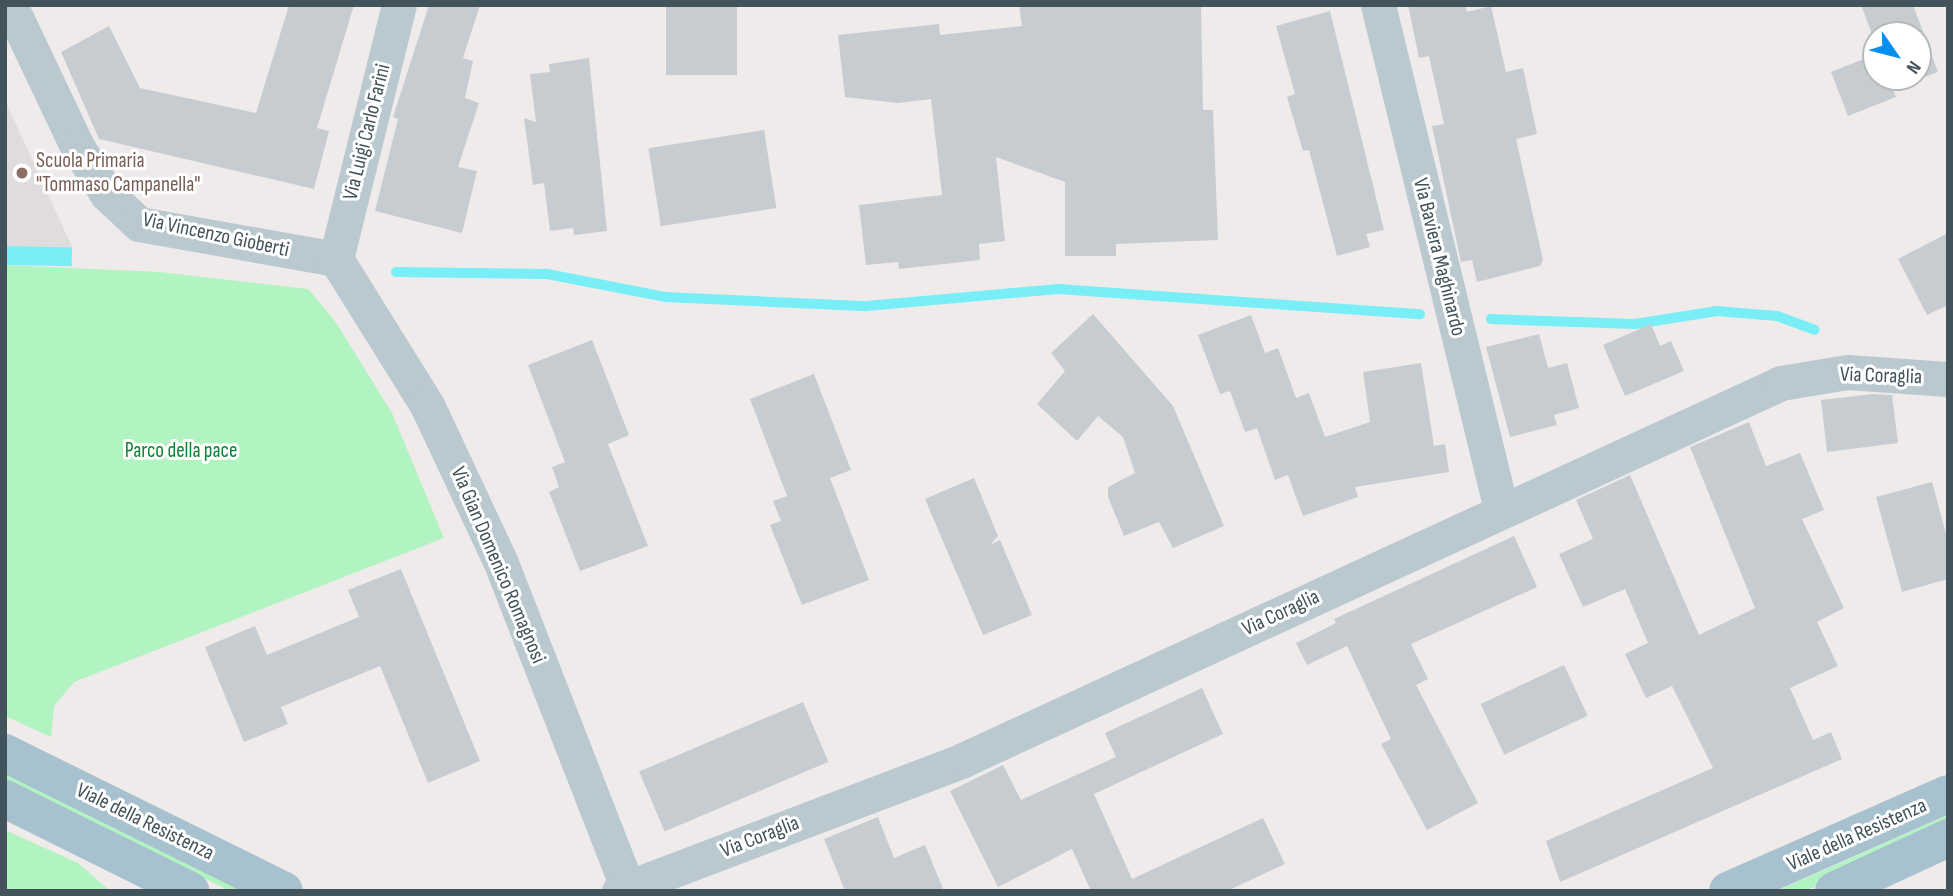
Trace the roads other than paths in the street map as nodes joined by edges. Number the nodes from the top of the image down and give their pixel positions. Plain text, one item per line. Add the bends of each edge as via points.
1 (10, 5) edge
2 (399, 5) edge
3 (1378, 5) edge
4 (336, 259) junction
5 (1948, 379) edge
6 (1501, 509) junction
7 (5, 754) edge
8 (1948, 794) edge
9 (5, 799) edge
10 (1948, 838) edge
11 (623, 889) edge
12 (190, 891) edge
13 (284, 891) edge
14 (1727, 891) edge
15 (1834, 891) edge

1 - 4 street, Via Vincenzo Gioberti via 78,148 107,194 139,224
2 - 4 street, Via Luigi Carlo Farini
3 - 6 street, Via Baviera Maghinardo
4 - 11 street, Via Gian Domenico Romagnosi via 427,405 501,563
5 - 6 street, Via Coraglia via 1847,372 1781,383
6 - 11 street, Via Coraglia via 963,760
7 - 13 main road, Viale della Resistenza
8 - 14 main road, Viale della Resistenza
9 - 12 main road, Viale della Resistenza
10 - 15 main road, Viale della Resistenza

